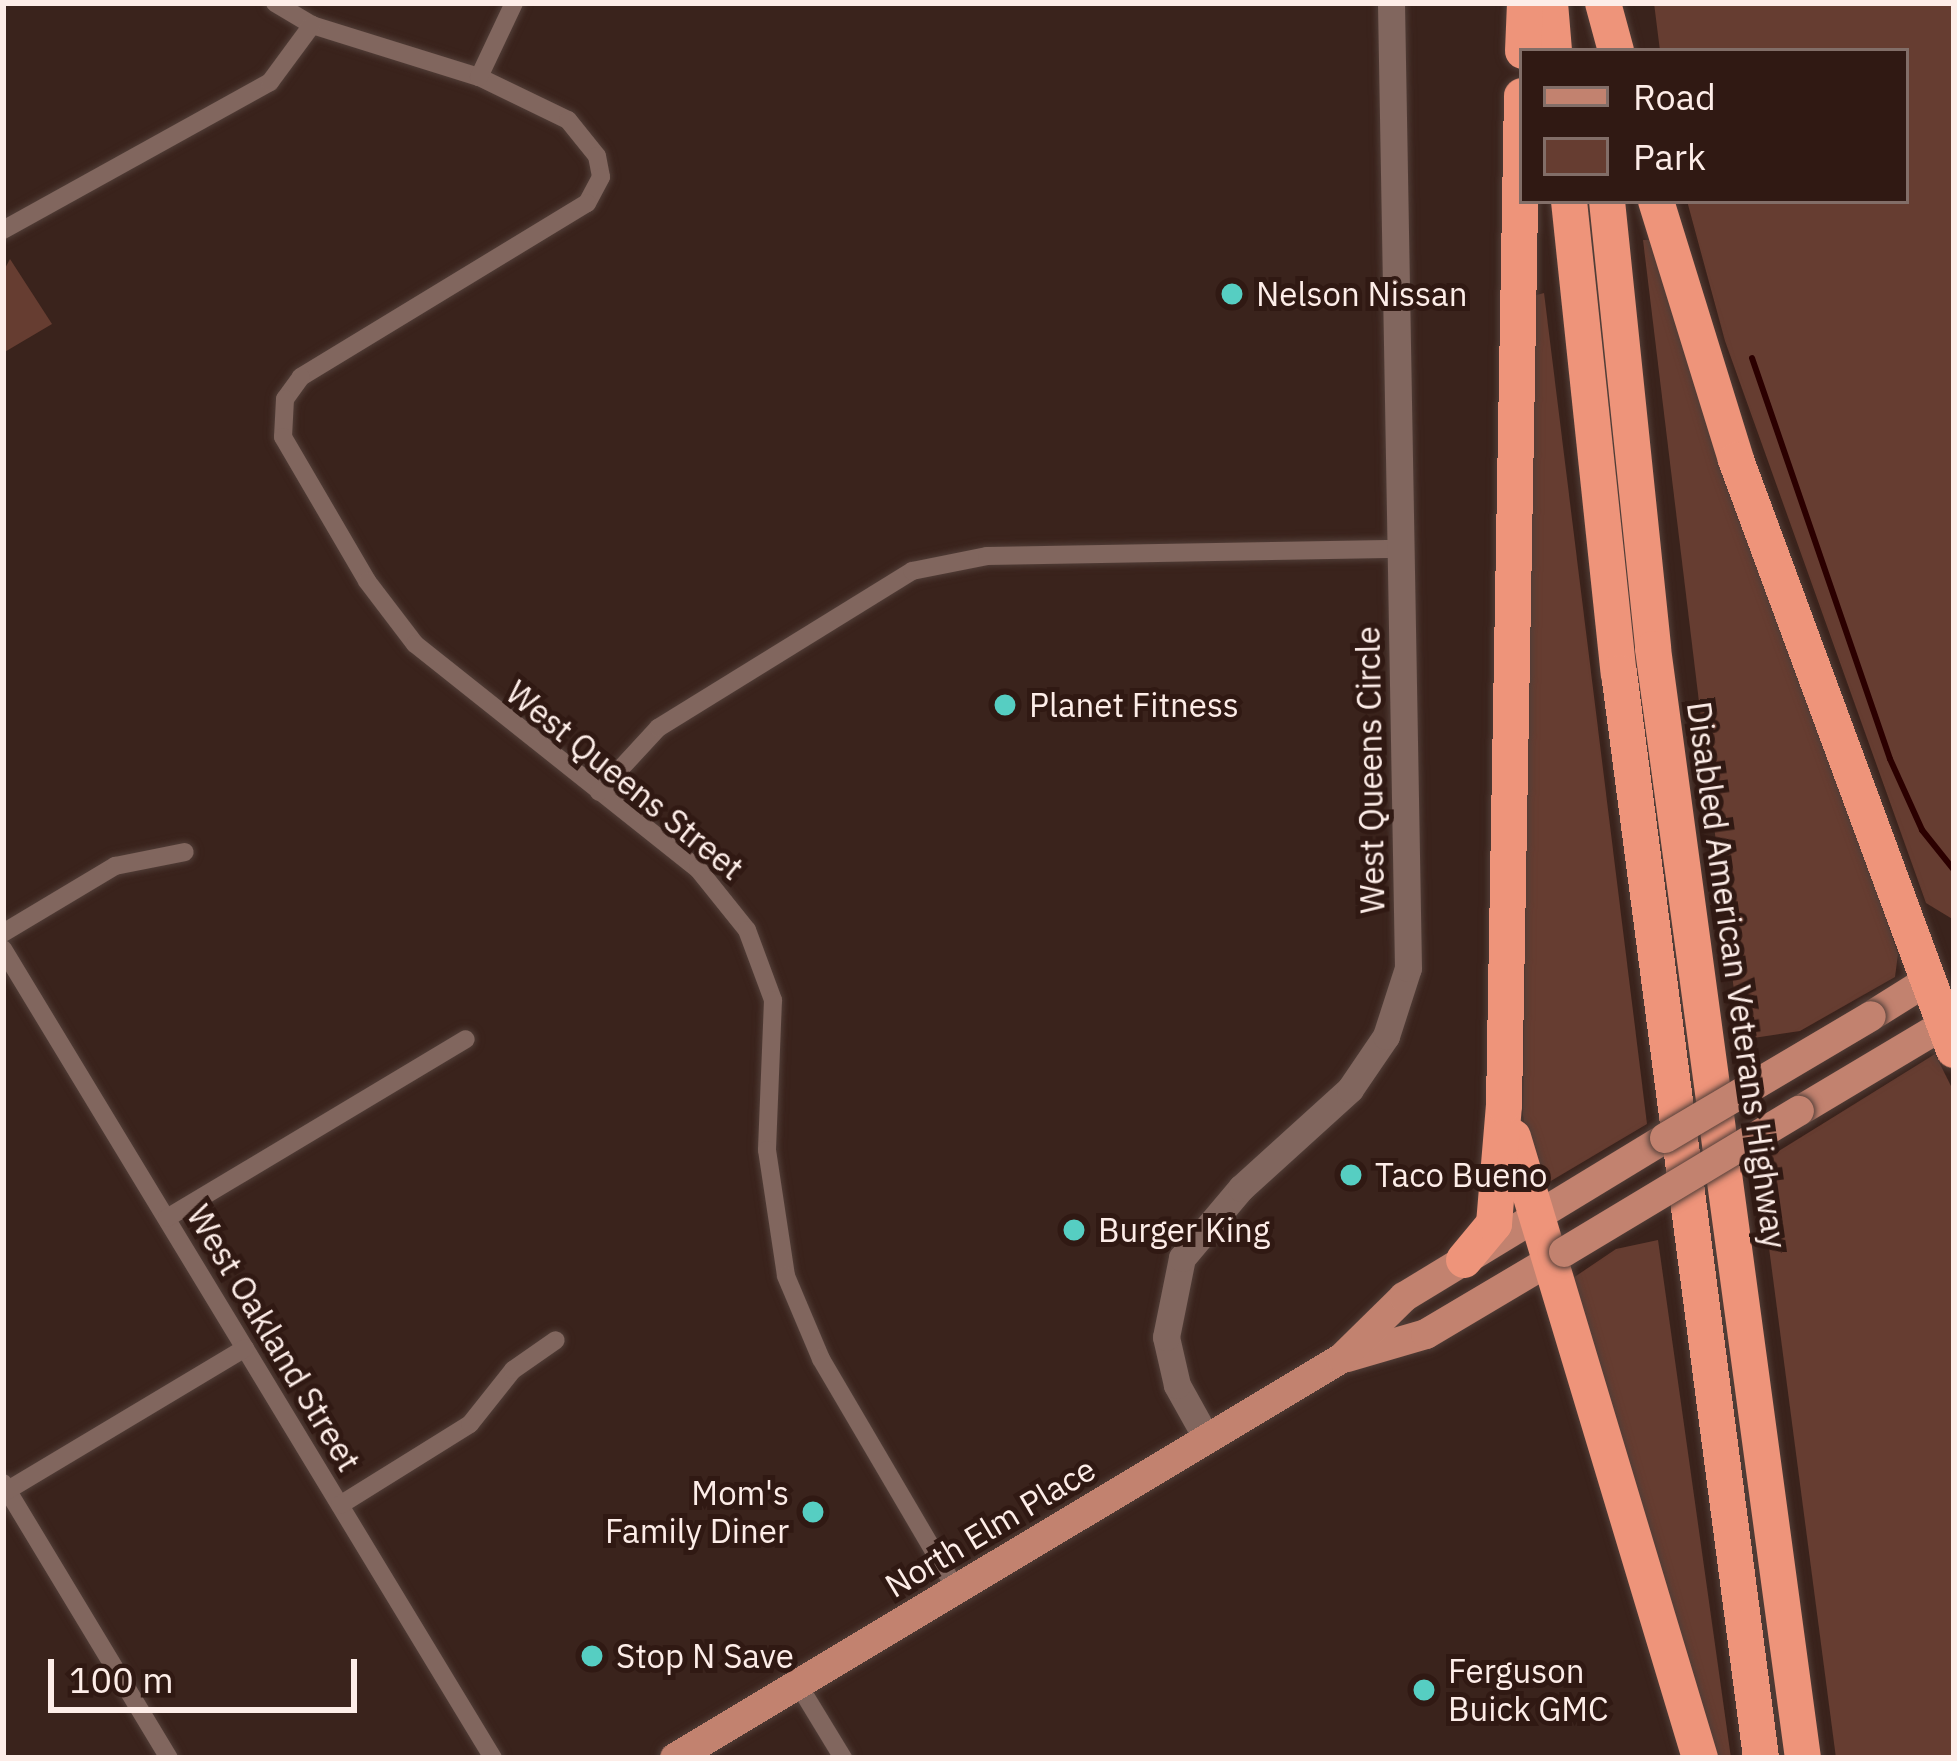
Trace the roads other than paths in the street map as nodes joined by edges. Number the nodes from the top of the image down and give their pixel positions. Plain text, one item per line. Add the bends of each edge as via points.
1 (275, 3) edge
2 (514, 3) edge
3 (1391, 3) edge
4 (1525, 3) edge
5 (1550, 3) edge
6 (1592, 3) edge
7 (1603, 3) edge
8 (312, 26) junction
9 (1523, 48) edge
10 (1554, 48) edge
11 (1596, 48) edge
12 (1615, 48) edge
13 (479, 77) junction
14 (1520, 204) edge
15 (1569, 204) edge
16 (1607, 204) edge
17 (1657, 204) edge
18 (3, 230) edge
19 (1401, 549) junction
20 (598, 792) junction
21 (184, 852) dead end
22 (3, 933) edge
23 (3, 949) edge
24 (1940, 973) edge
25 (1950, 1031) edge
26 (466, 1039) dead end
27 (1504, 1105) junction
28 (1545, 1210) junction
29 (166, 1218) junction
30 (1557, 1257) junction
31 (1464, 1260) junction
32 (556, 1340) dead end
33 (245, 1348) junction
34 (1342, 1358) junction
35 (1207, 1439) junction
36 (4, 1489) edge
37 (340, 1505) junction
38 (956, 1589) junction
39 (798, 1684) junction
40 (169, 1758) edge
41 (493, 1758) edge
42 (675, 1758) edge
43 (843, 1758) edge
44 (1700, 1758) edge
45 (1761, 1758) edge
46 (1803, 1758) edge

1 - 8 street
2 - 13 street
3 - 19 street, West Queens Circle
4 - 9 highway
5 - 10 highway
6 - 11 highway
7 - 12 highway
8 - 13 street
8 - 18 street via 270,82
13 - 20 street, West Queens Street via 568,120 601,166 599,187 578,209 288,391 285,443 403,630
14 - 27 highway
15 - 45 highway via 1619,673
16 - 46 highway, Disabled American Veterans Highway via 1654,649
17 - 24 highway via 1736,460
19 - 20 street via 987,556 912,571 677,715
19 - 35 street, West Queens Circle via 1408,968 1399,1008 1363,1072 1241,1188 1182,1258 1166,1336 1177,1385
20 - 38 street, West Queens Street via 717,888 759,954 776,1033 769,1188 786,1276 821,1359
21 - 22 street via 130,860
23 - 29 street, West Oakland Street
24 - 25 highway
24 - 28 main road, North Elm Place, bridge
25 - 30 main road, North Elm Place, bridge via 1895,1053
26 - 29 street
27 - 28 highway
27 - 31 highway via 1494,1224
28 - 30 highway
28 - 31 main road, North Elm Place
29 - 33 street, West Oakland Street
30 - 34 main road, North Elm Place via 1426,1334
30 - 44 highway
31 - 34 main road, North Elm Place via 1404,1297
32 - 37 street via 513,1370 470,1424
33 - 36 street
33 - 37 street, West Oakland Street
34 - 35 main road, North Elm Place
35 - 38 main road, North Elm Place
36 - 40 street
37 - 41 street, West Oakland Street
38 - 39 main road, North Elm Place
39 - 42 main road, North Elm Place
39 - 43 street

